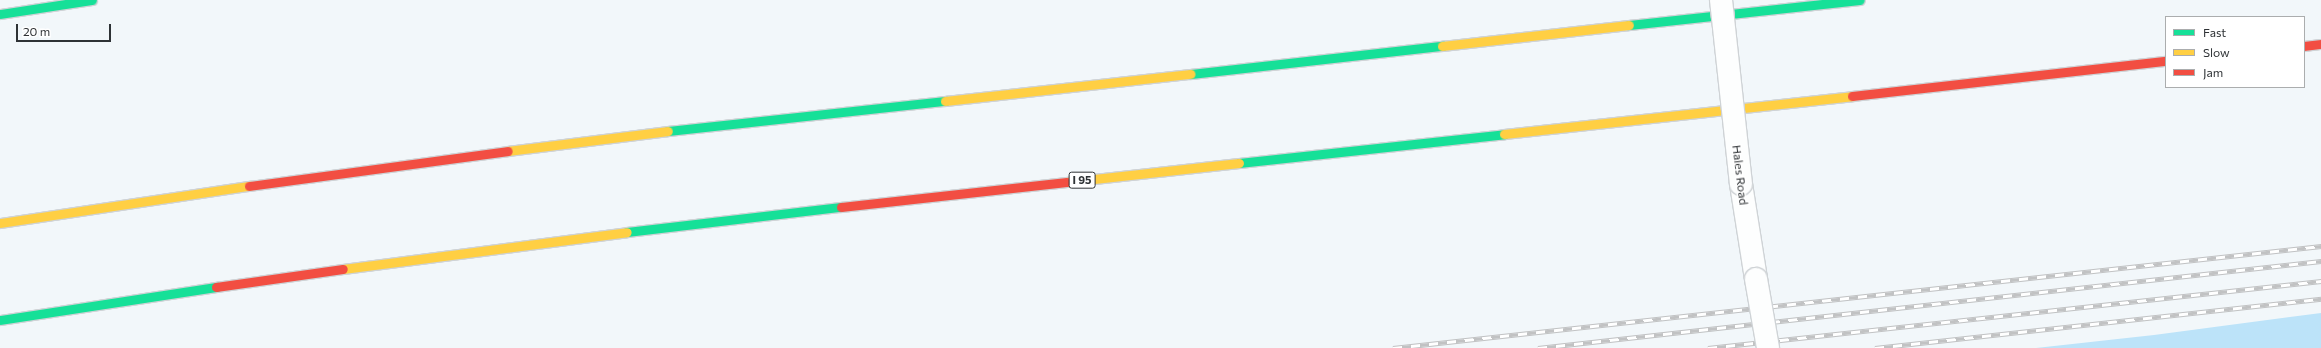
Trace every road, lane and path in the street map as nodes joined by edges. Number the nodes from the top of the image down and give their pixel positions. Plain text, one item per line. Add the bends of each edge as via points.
1 (92, 0) edge
2 (1720, 0) edge
3 (1860, 0) edge
4 (0, 14) edge
5 (2321, 44) edge
6 (2305, 46) edge
7 (2165, 61) edge
8 (0, 223) edge
9 (0, 320) edge
10 (1768, 348) edge

1 - 4 main road
2 - 10 street, Hales Road, bridge via 1741,184
3 - 8 main road via 687,129 360,170
5 - 6 main road
7 - 9 main road, I 95 via 693,223 267,279

